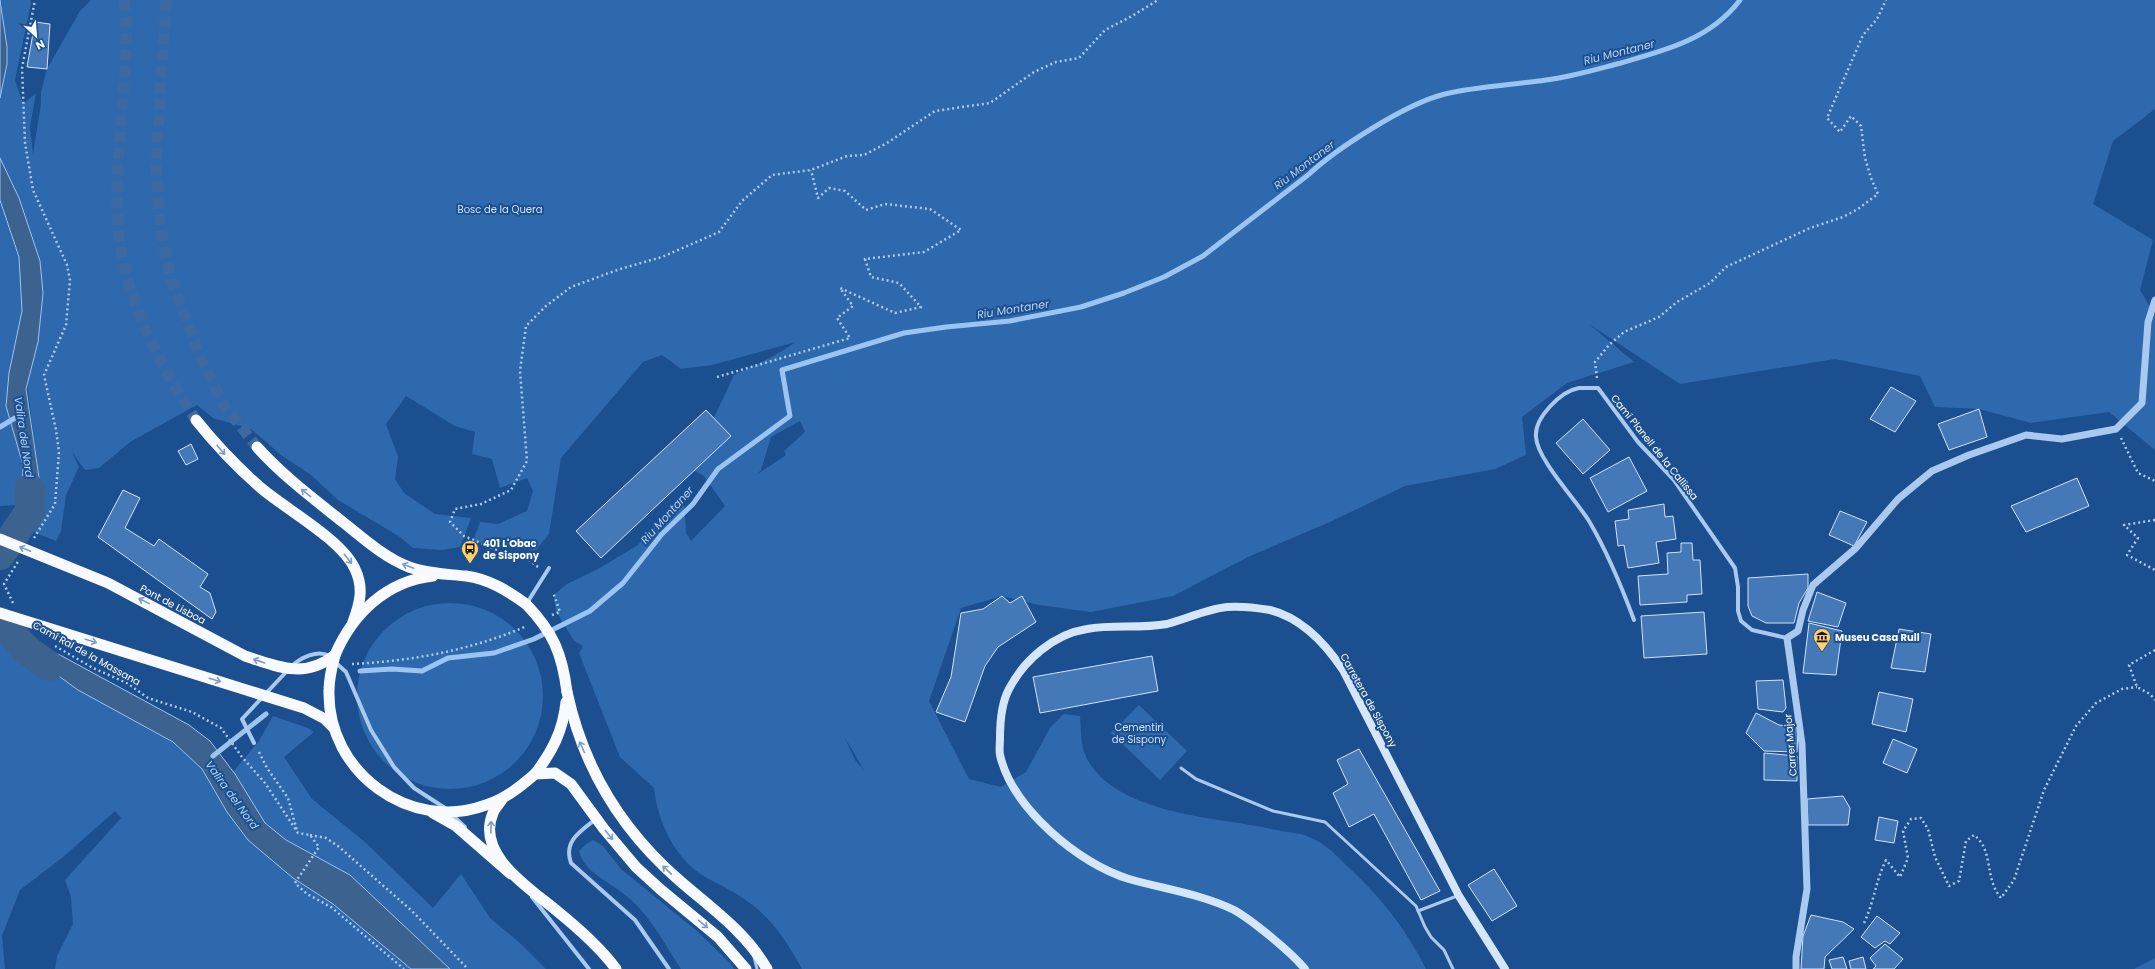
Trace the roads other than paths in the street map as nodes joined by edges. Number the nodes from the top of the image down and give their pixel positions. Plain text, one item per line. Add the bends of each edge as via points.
1 (2155, 300) edge
2 (196, 420) tunnel mouth
3 (257, 447) tunnel mouth
4 (0, 539) edge
5 (549, 568) dead end
6 (446, 575) junction
7 (526, 604) junction
8 (0, 613) edge
9 (1634, 620) dead end
10 (353, 622) junction
11 (1787, 638) junction
12 (335, 655) junction
13 (567, 692) junction
14 (334, 728) junction
15 (254, 743) road end
16 (1181, 768) dead end
17 (534, 774) junction
18 (503, 798) junction
19 (427, 810) junction
20 (596, 819) junction
21 (511, 874) junction
22 (1459, 896) junction
23 (1418, 911) junction
24 (752, 946) junction
25 (589, 969) edge
26 (616, 969) edge
27 (669, 969) edge
28 (746, 969) edge
29 (757, 969) edge
30 (767, 969) edge
31 (1305, 969) edge
32 (1453, 969) edge
33 (1505, 969) edge
34 (1796, 969) edge

1 - 11 street via 2148,322 2142,403 2116,429 2062,439 2026,435 1969,454 1932,471 1898,499 1856,548 1813,585 1798,631
2 -> 10 highway via 230,460 347,557 355,568 362,591
6 -> 3 highway via 410,568 376,548 292,482
12 -> 4 highway, Pont de Lisboa, bridge via 325,663 302,670 278,667 245,656 108,583
5 - 7 street, bridge
6 - 7 highway via 468,576 489,582 509,591
6 - 10 highway via 424,577 390,590 361,612
7 - 13 highway, bridge via 543,622 556,643 564,667
8 -> 14 highway, bridge via 304,708 325,719
9 - 11 street, Camí Planell de la Callissa via 1611,560 1588,520 1543,458 1536,437 1540,417 1558,399 1578,388 1598,388 1638,442 1674,480 1735,568 1741,621 1752,630
10 - 12 highway
11 - 34 street, Carrer Major via 1802,744 1807,889
12 - 14 highway, bridge via 329,691
13 - 17 highway via 558,738 548,757
24 -> 13 highway via 714,909 664,867 624,821 580,743
14 - 19 highway, bridge via 347,758 369,782 396,800
15 - 25 street via 242,719 297,661 313,654 327,655 346,672 371,730 394,768 414,788 443,806 484,844 531,896
16 - 23 lane via 1196,779 1273,811 1325,822 1416,906
17 - 18 highway, bridge via 520,788
17 - 20 highway via 555,773 565,778
18 - 19 highway, bridge via 467,810
21 -> 18 highway, bridge via 499,860 492,844 490,826 493,813
19 - 21 highway, bridge via 456,826
20 - 27 street via 572,838 569,849 571,863 635,920
20 -> 28 highway via 636,867 718,937
21 - 26 highway via 579,930
22 - 23 lane
22 - 31 main road, Carretera de Sispony via 1343,670 1319,639 1298,622 1270,610 1227,607 1165,624 1086,629 1050,643 1027,663 1008,690 1000,724 1000,754 1015,791 1036,818 1066,845 1089,860 1127,878 1198,897 1235,911 1274,940
22 - 33 main road, Carretera de Sispony
23 - 32 lane via 1424,927 1444,950
24 - 29 lane
24 - 30 highway

